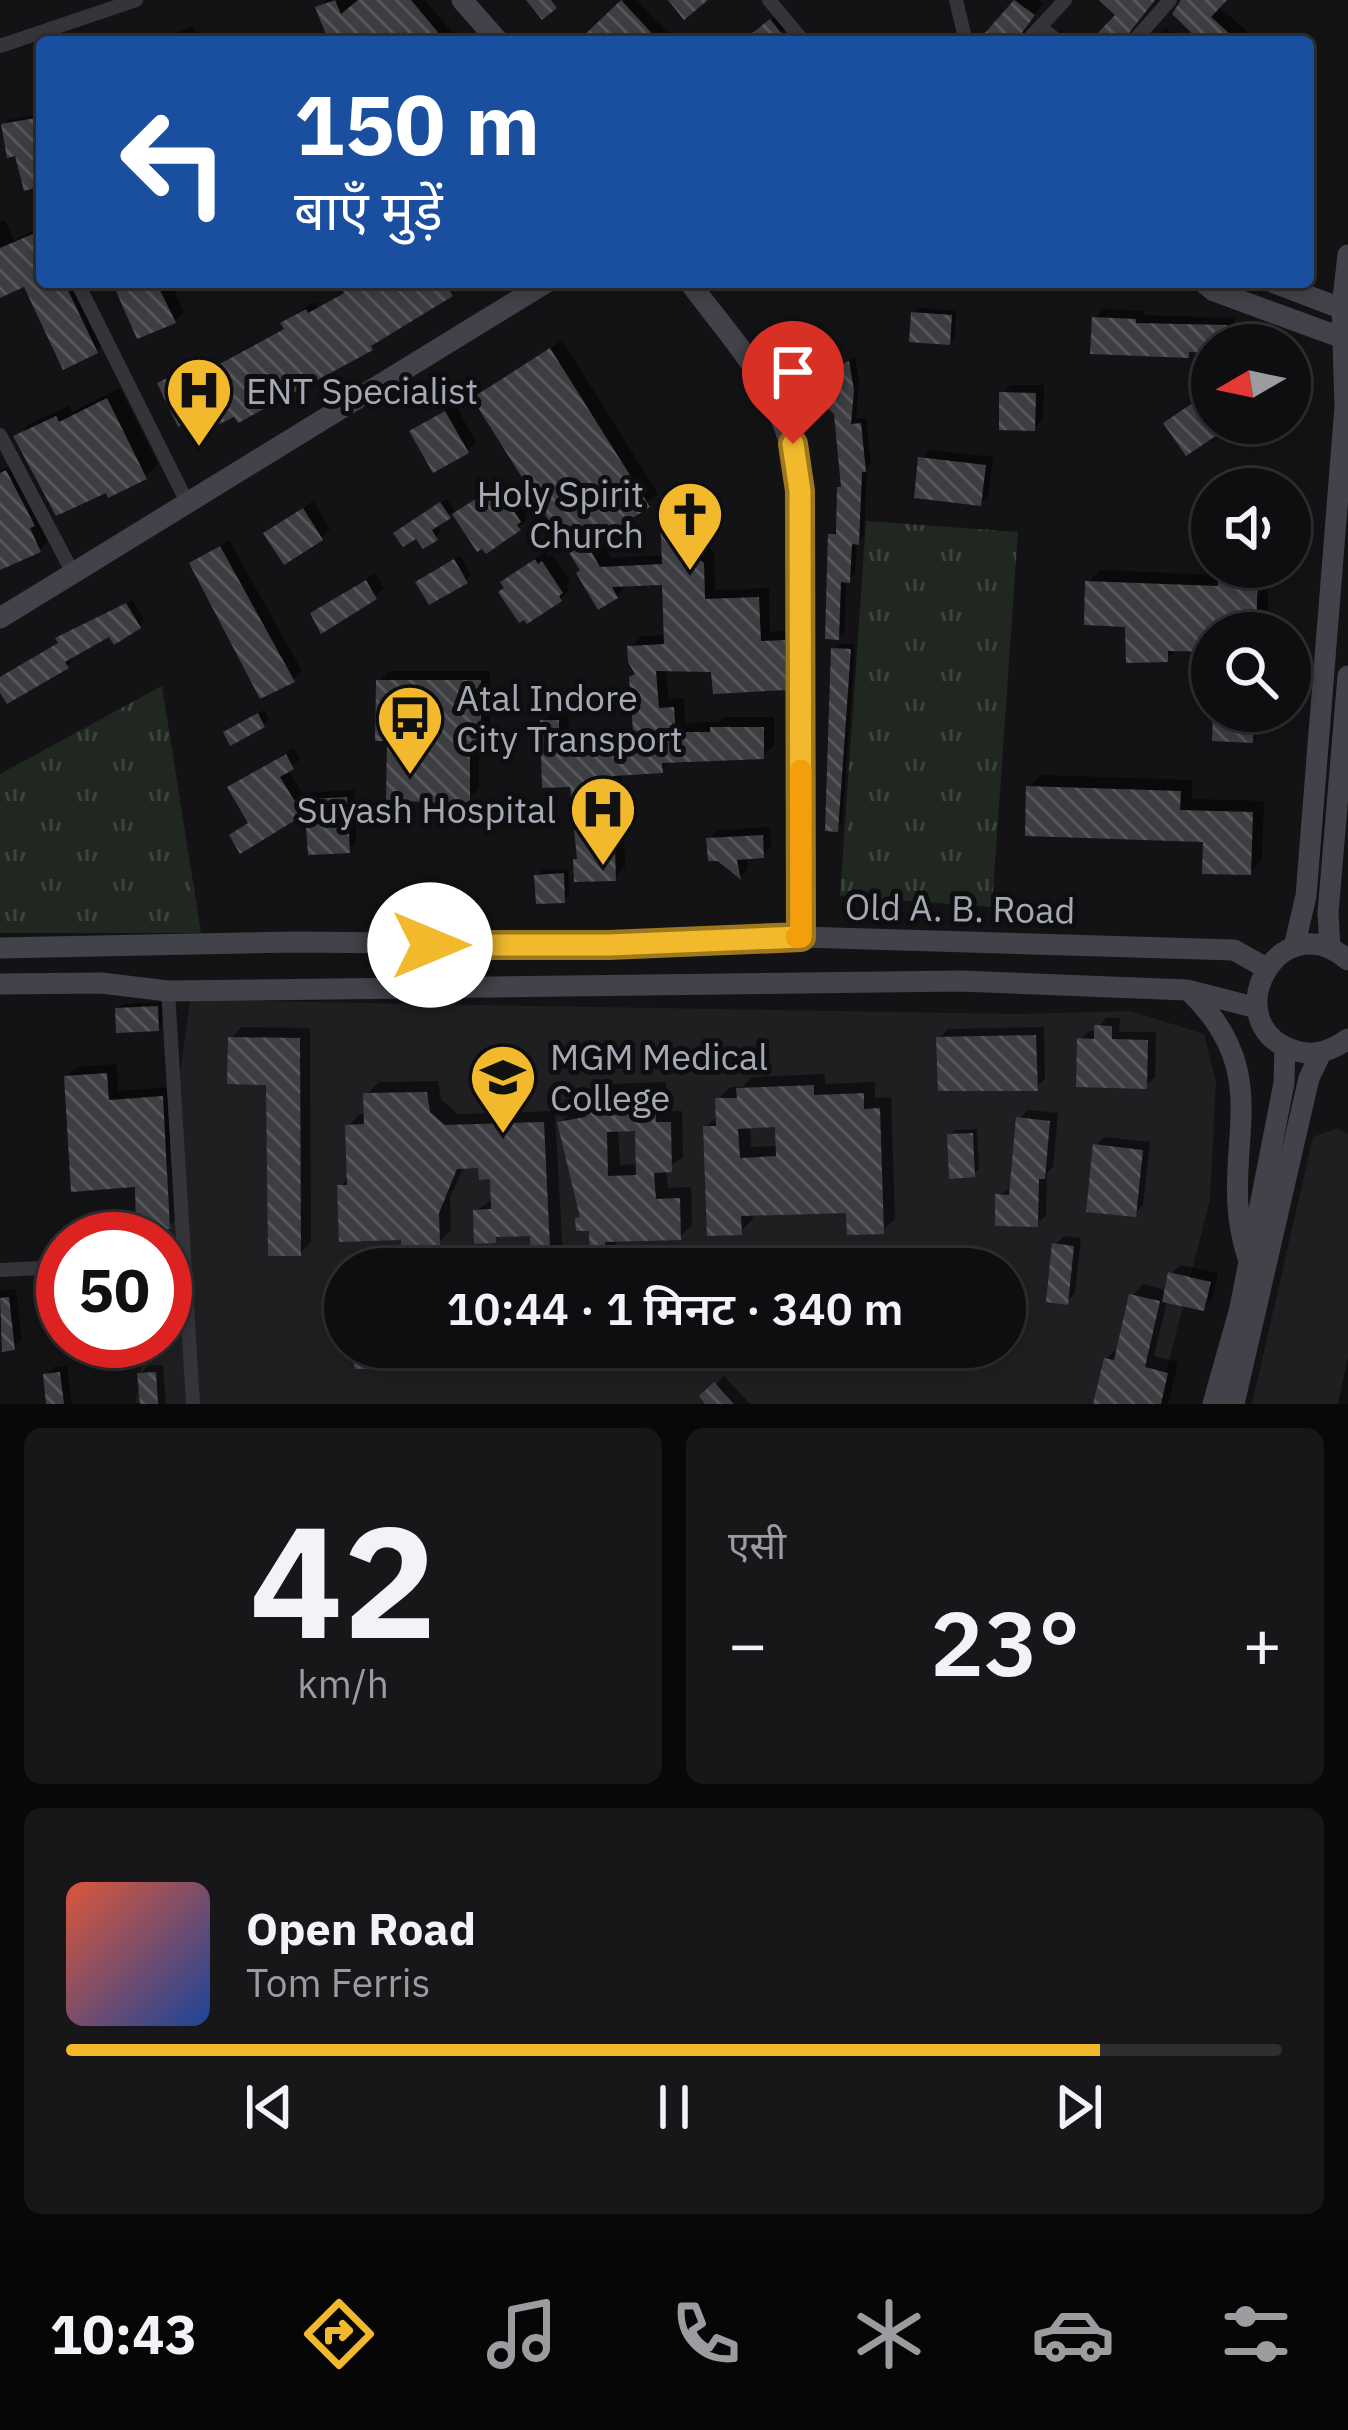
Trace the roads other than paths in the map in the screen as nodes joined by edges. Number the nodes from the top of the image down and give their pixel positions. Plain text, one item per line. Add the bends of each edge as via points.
1 (136, 0) edge
2 (463, 0) edge
3 (769, 0) edge
4 (956, 0) edge
5 (1065, 0) edge
6 (1170, 0) edge
7 (1040, 27) junction
8 (494, 36) edge
9 (799, 36) edge
10 (964, 36) edge
11 (1032, 36) edge
12 (1051, 36) edge
13 (1138, 36) edge
14 (0, 46) edge
15 (1348, 255) edge
16 (79, 288) edge
17 (537, 288) edge
18 (694, 288) edge
19 (1210, 288) edge
20 (1288, 288) edge
21 (1345, 309) edge
22 (1346, 339) edge
23 (0, 435) edge
24 (187, 502) junction
25 (73, 573) junction
26 (0, 617) edge
27 (1348, 676) edge
28 (801, 937) junction
29 (1294, 947) junction
30 (0, 948) edge
31 (1339, 954) edge
32 (1266, 968) junction
33 (0, 985) edge
34 (1187, 990) junction
35 (168, 991) junction
36 (1257, 1008) junction
37 (1285, 1047) junction
38 (1338, 1049) edge
39 (181, 1212) edge
40 (1249, 1261) junction
41 (36, 1268) edge
42 (0, 1270) edge
43 (191, 1368) edge
44 (193, 1404) edge
45 (1213, 1404) edge
46 (1234, 1404) edge

1 - 14 street
2 - 8 main road
3 - 9 street
4 - 10 street
5 - 7 street
6 - 13 street
7 - 11 street
7 - 12 street
15 - 21 main road
16 - 24 street
17 - 24 main road
18 - 28 main road via 768,386 793,444 800,491
19 - 22 main road
20 - 21 main road
21 - 22 main road
22 - 29 main road via 1308,872
23 - 25 street
24 - 25 main road
25 - 26 main road
27 - 31 main road via 1328,913
28 - 30 main road, Old A. B. Road
28 - 32 main road, Old A. B. Road via 1234,950
29 - 31 main road
29 - 32 main road
32 - 36 main road
33 - 35 main road, Old A. B. Road
34 - 35 main road, Old A. B. Road via 960,981
34 - 36 main road, Old A. B. Road
34 - 40 main road via 1234,1052 1242,1092 1235,1197
35 - 39 street
36 - 37 main road
37 - 38 main road
37 - 40 main road
38 - 46 main road via 1309,1078
40 - 45 main road
41 - 42 street
43 - 44 street

